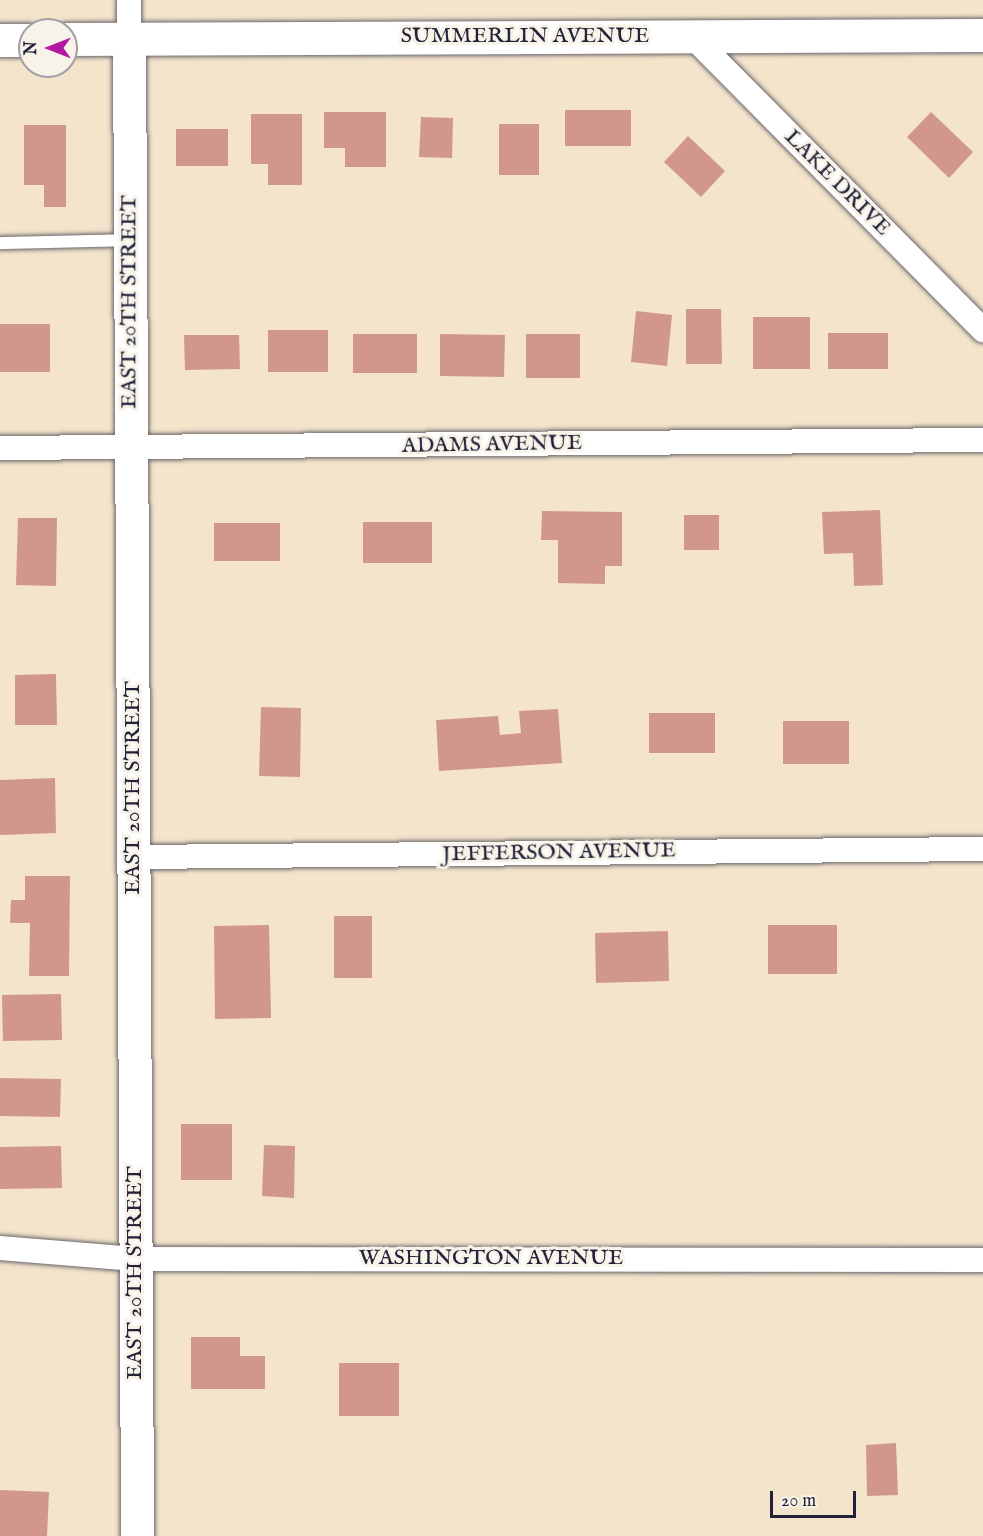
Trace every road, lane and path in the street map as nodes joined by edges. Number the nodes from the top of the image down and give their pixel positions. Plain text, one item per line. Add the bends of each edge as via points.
1 (129, 0) edge
2 (983, 35) edge
3 (692, 36) junction
4 (78, 39) edge
5 (129, 39) junction
6 (0, 40) edge
7 (18, 40) edge
8 (130, 240) junction
9 (0, 243) edge
10 (983, 330) edge
11 (983, 440) edge
12 (0, 447) edge
13 (131, 448) junction
14 (983, 849) edge
15 (134, 857) junction
16 (0, 1248) edge
17 (135, 1259) junction
18 (983, 1260) edge
19 (137, 1536) edge

1 - 5 street
2 - 3 street, SUMMERLIN AVENUE
3 - 5 street, SUMMERLIN AVENUE
3 - 10 street, LAKE DRIVE
4 - 5 street, SUMMERLIN AVENUE
5 - 8 street, EAST 20TH STREET
6 - 7 street
8 - 9 lane
8 - 13 street, EAST 20TH STREET
11 - 13 street, ADAMS AVENUE
12 - 13 street, ADAMS AVENUE
13 - 15 street, EAST 20TH STREET
14 - 15 street, JEFFERSON AVENUE
15 - 17 street, EAST 20TH STREET
16 - 17 street, WASHINGTON AVENUE
17 - 18 street, WASHINGTON AVENUE
17 - 19 street, EAST 20TH STREET

